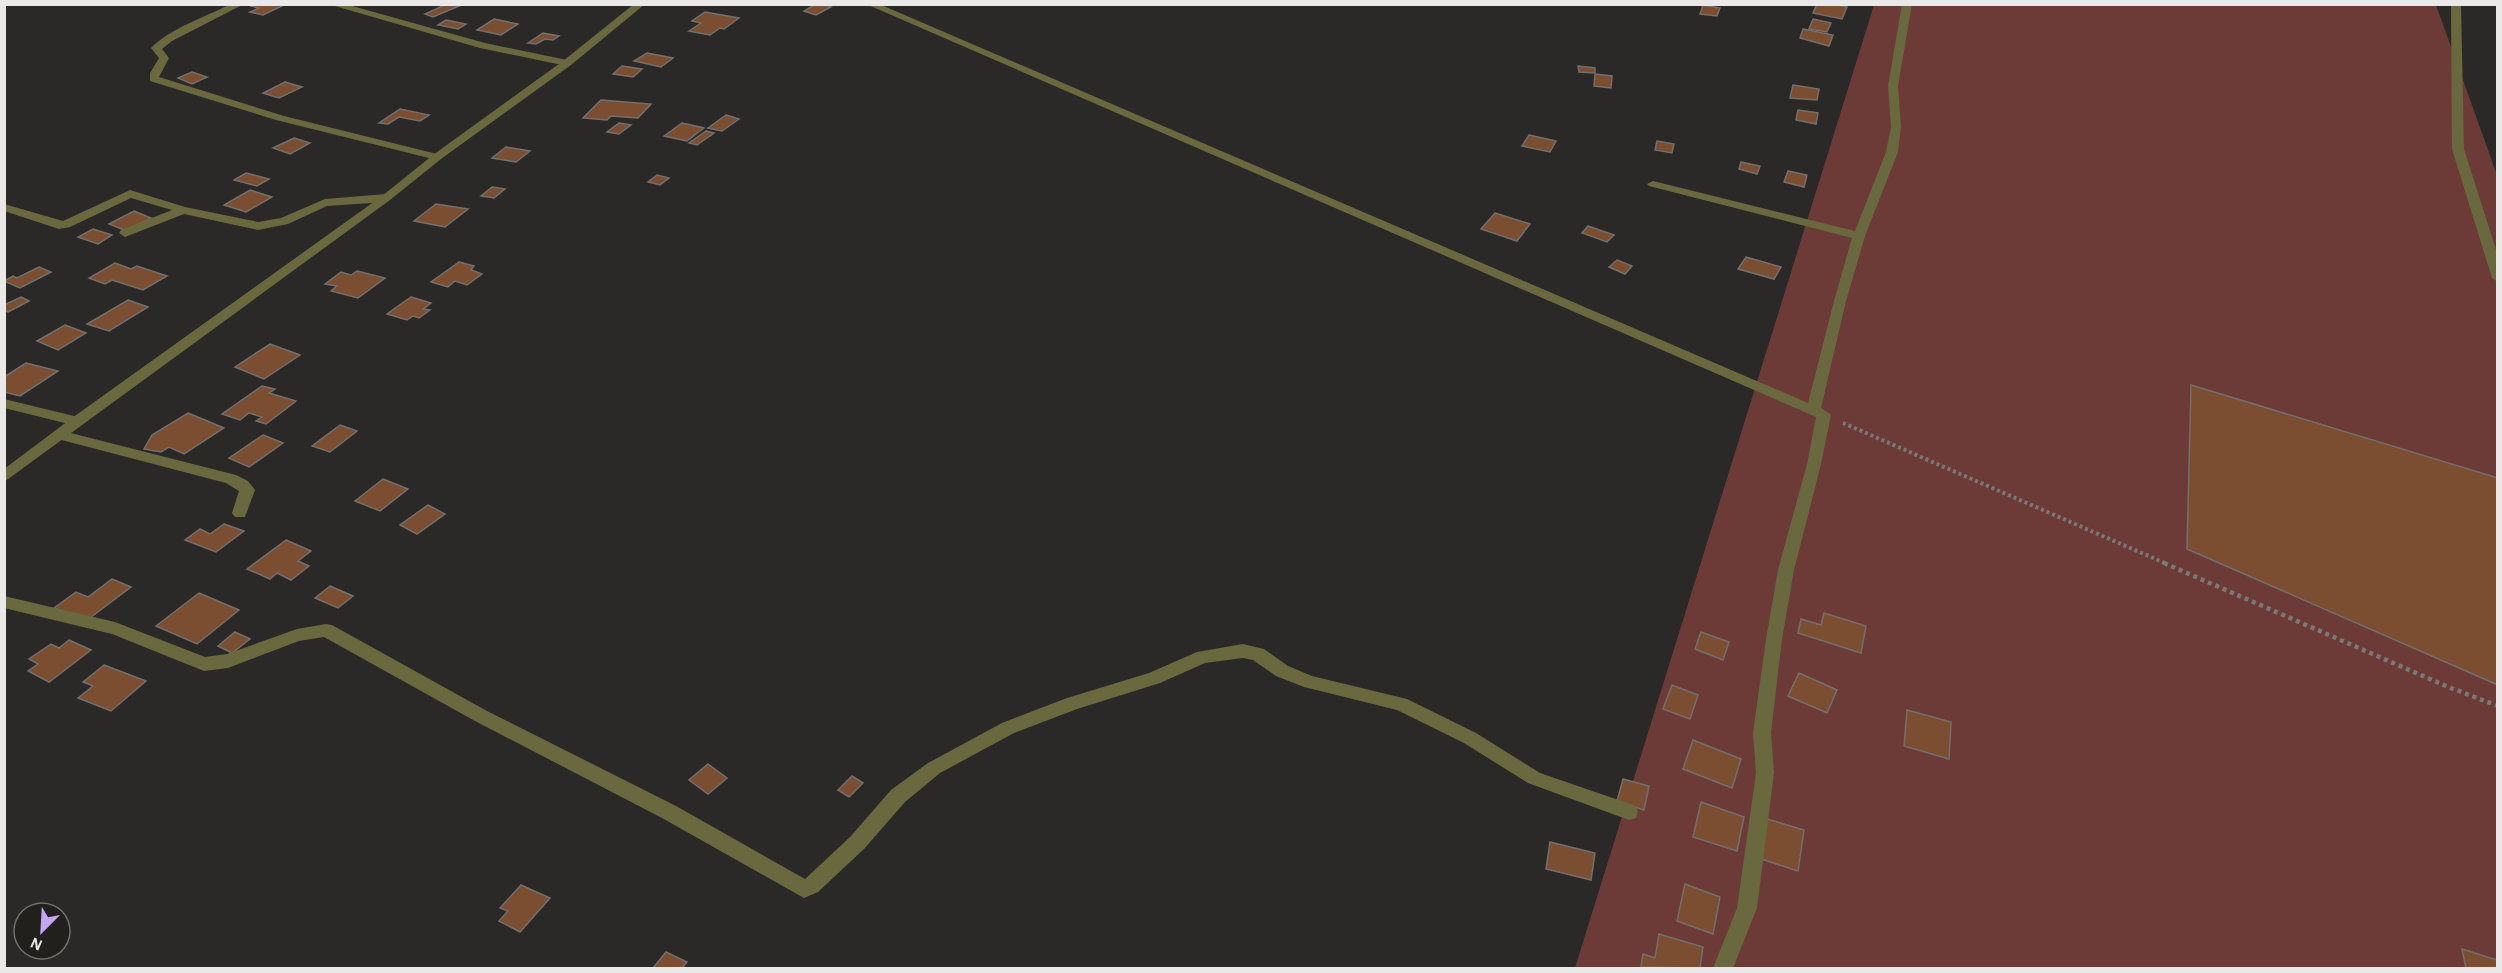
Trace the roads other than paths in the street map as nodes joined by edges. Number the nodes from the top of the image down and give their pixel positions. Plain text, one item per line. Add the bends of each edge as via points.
1 (240, 4) edge
2 (332, 4) edge
3 (641, 4) edge
4 (870, 4) edge
5 (1907, 4) edge
6 (2456, 4) edge
7 (567, 63) junction
8 (437, 157) junction
9 (1653, 184) dead end
10 (386, 198) junction
11 (4, 207) edge
12 (183, 210) junction
13 (125, 233) dead end
14 (1859, 236) junction
15 (2498, 278) edge
16 (4, 403) edge
17 (1819, 412) junction
18 (77, 421) junction
19 (58, 435) junction
20 (4, 477) edge
21 (240, 513) dead end
22 (4, 602) edge
23 (1629, 812) dead end
24 (1723, 969) edge

1 - 8 street via 156,48 164,63 154,78 280,118
2 - 7 street via 484,46
3 - 7 street
4 - 17 street
5 - 14 street via 1893,86 1896,128 1892,152
6 - 15 street via 2458,149
7 - 8 street
8 - 10 street
9 - 14 street
10 - 12 street via 325,203 284,221 258,226
10 - 18 street
11 - 12 street via 59,225 130,194
12 - 13 street
14 - 17 street via 1840,301
16 - 18 street
17 - 24 street via 1814,464 1786,570 1774,639 1762,733 1765,773 1747,908
18 - 19 street
19 - 20 street
19 - 21 street via 243,484 247,490
22 - 23 street via 115,628 204,664 228,661 297,634 326,630 804,889 857,843 898,796 934,768 1008,728 1052,711 1154,678 1203,657 1243,651 1258,654 1310,682 1401,704 1470,738 1534,778

